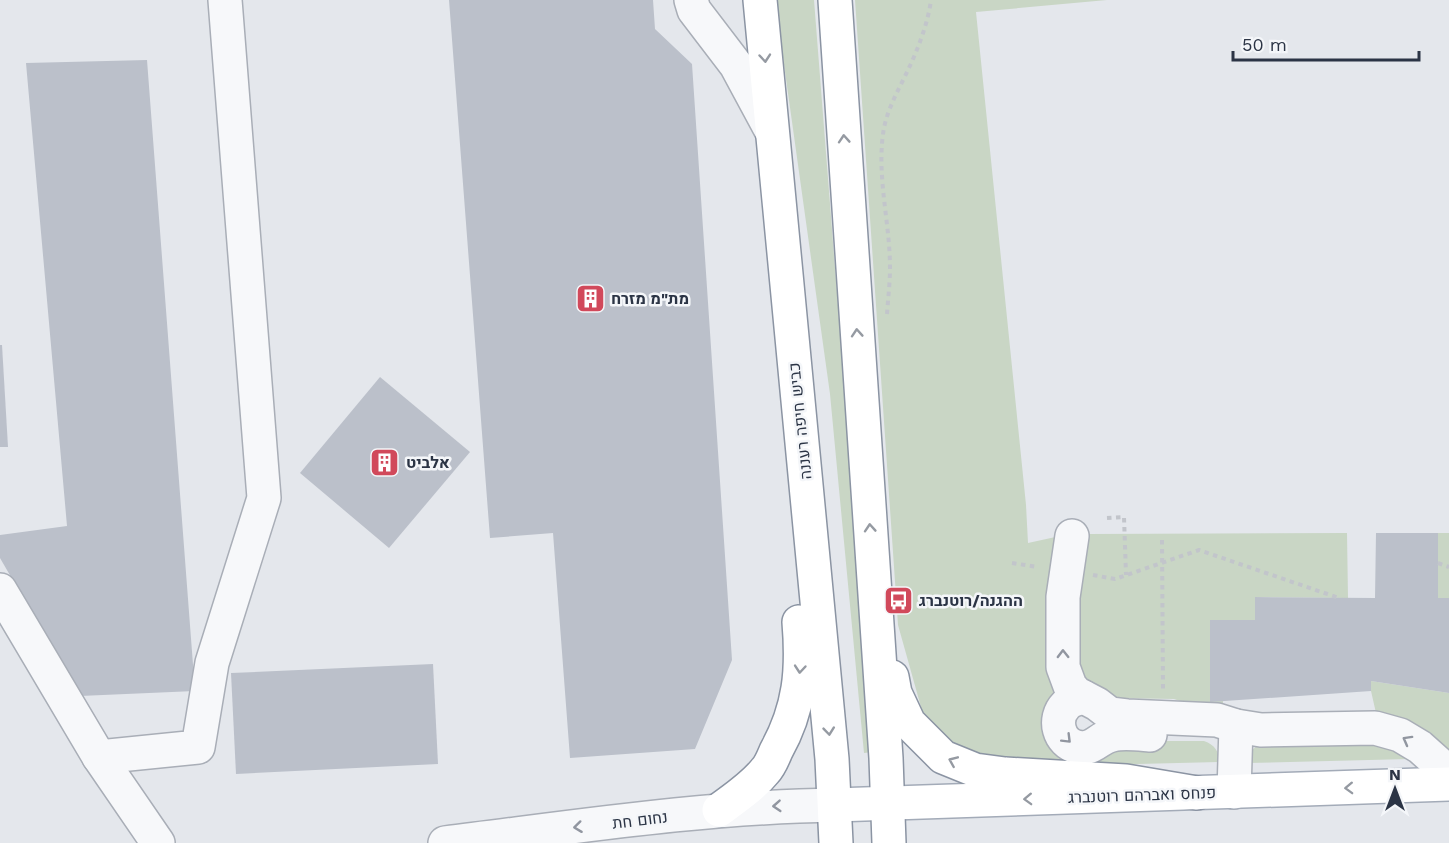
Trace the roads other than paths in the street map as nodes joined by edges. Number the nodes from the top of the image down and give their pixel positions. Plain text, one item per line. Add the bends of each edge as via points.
1 (225, 0) edge
2 (691, 0) edge
3 (760, 0) edge
4 (835, 0) edge
5 (771, 130) junction
6 (785, 276) junction
7 (1072, 536) dead end
8 (874, 586) junction
9 (0, 590) edge
10 (1083, 697) junction
11 (1236, 738) junction
12 (99, 757) junction
13 (1449, 779) edge
14 (1449, 784) edge
15 (1234, 792) junction
16 (1197, 793) junction
17 (889, 804) junction
18 (835, 805) junction
19 (719, 810) junction
20 (158, 843) edge
21 (445, 843) edge
22 (836, 843) edge
23 (889, 843) edge

1 - 12 street via 264,498 212,663 198,747
2 - 5 street via 694,10 736,65
3 -> 5 main road, כביש חיפה רעננה
8 -> 4 main road
5 - 6 main road, כביש חיפה רעננה
6 -> 18 main road, כביש חיפה רעננה
6 -> 19 main road via 787,479 801,651 798,699 786,734 766,770
10 -> 7 street via 1070,686 1063,667 1063,597
16 -> 8 main road via 1126,781 975,770 943,757 909,723 895,693
8 - 17 main road
9 - 12 street
10 - 11 street via 1110,714 1217,720
10 -> 11 street via 1066,705 1058,719 1061,735 1073,746 1097,745 1115,734
13 -> 11 street via 1420,747 1400,735 1375,728 1261,730
11 - 15 street
12 - 20 street
14 -> 15 main road, פנחס ואברהם רוטנברג
15 - 16 main road, פנחס ואברהם רוטנברג
16 -> 17 main road, פנחס ואברהם רוטנברג
17 - 18 main road, פנחס ואברהם רוטנברג
17 - 23 main road
18 -> 19 street, נחום חת
18 - 22 main road, כביש חיפה רעננה
19 -> 21 street, נחום חת

